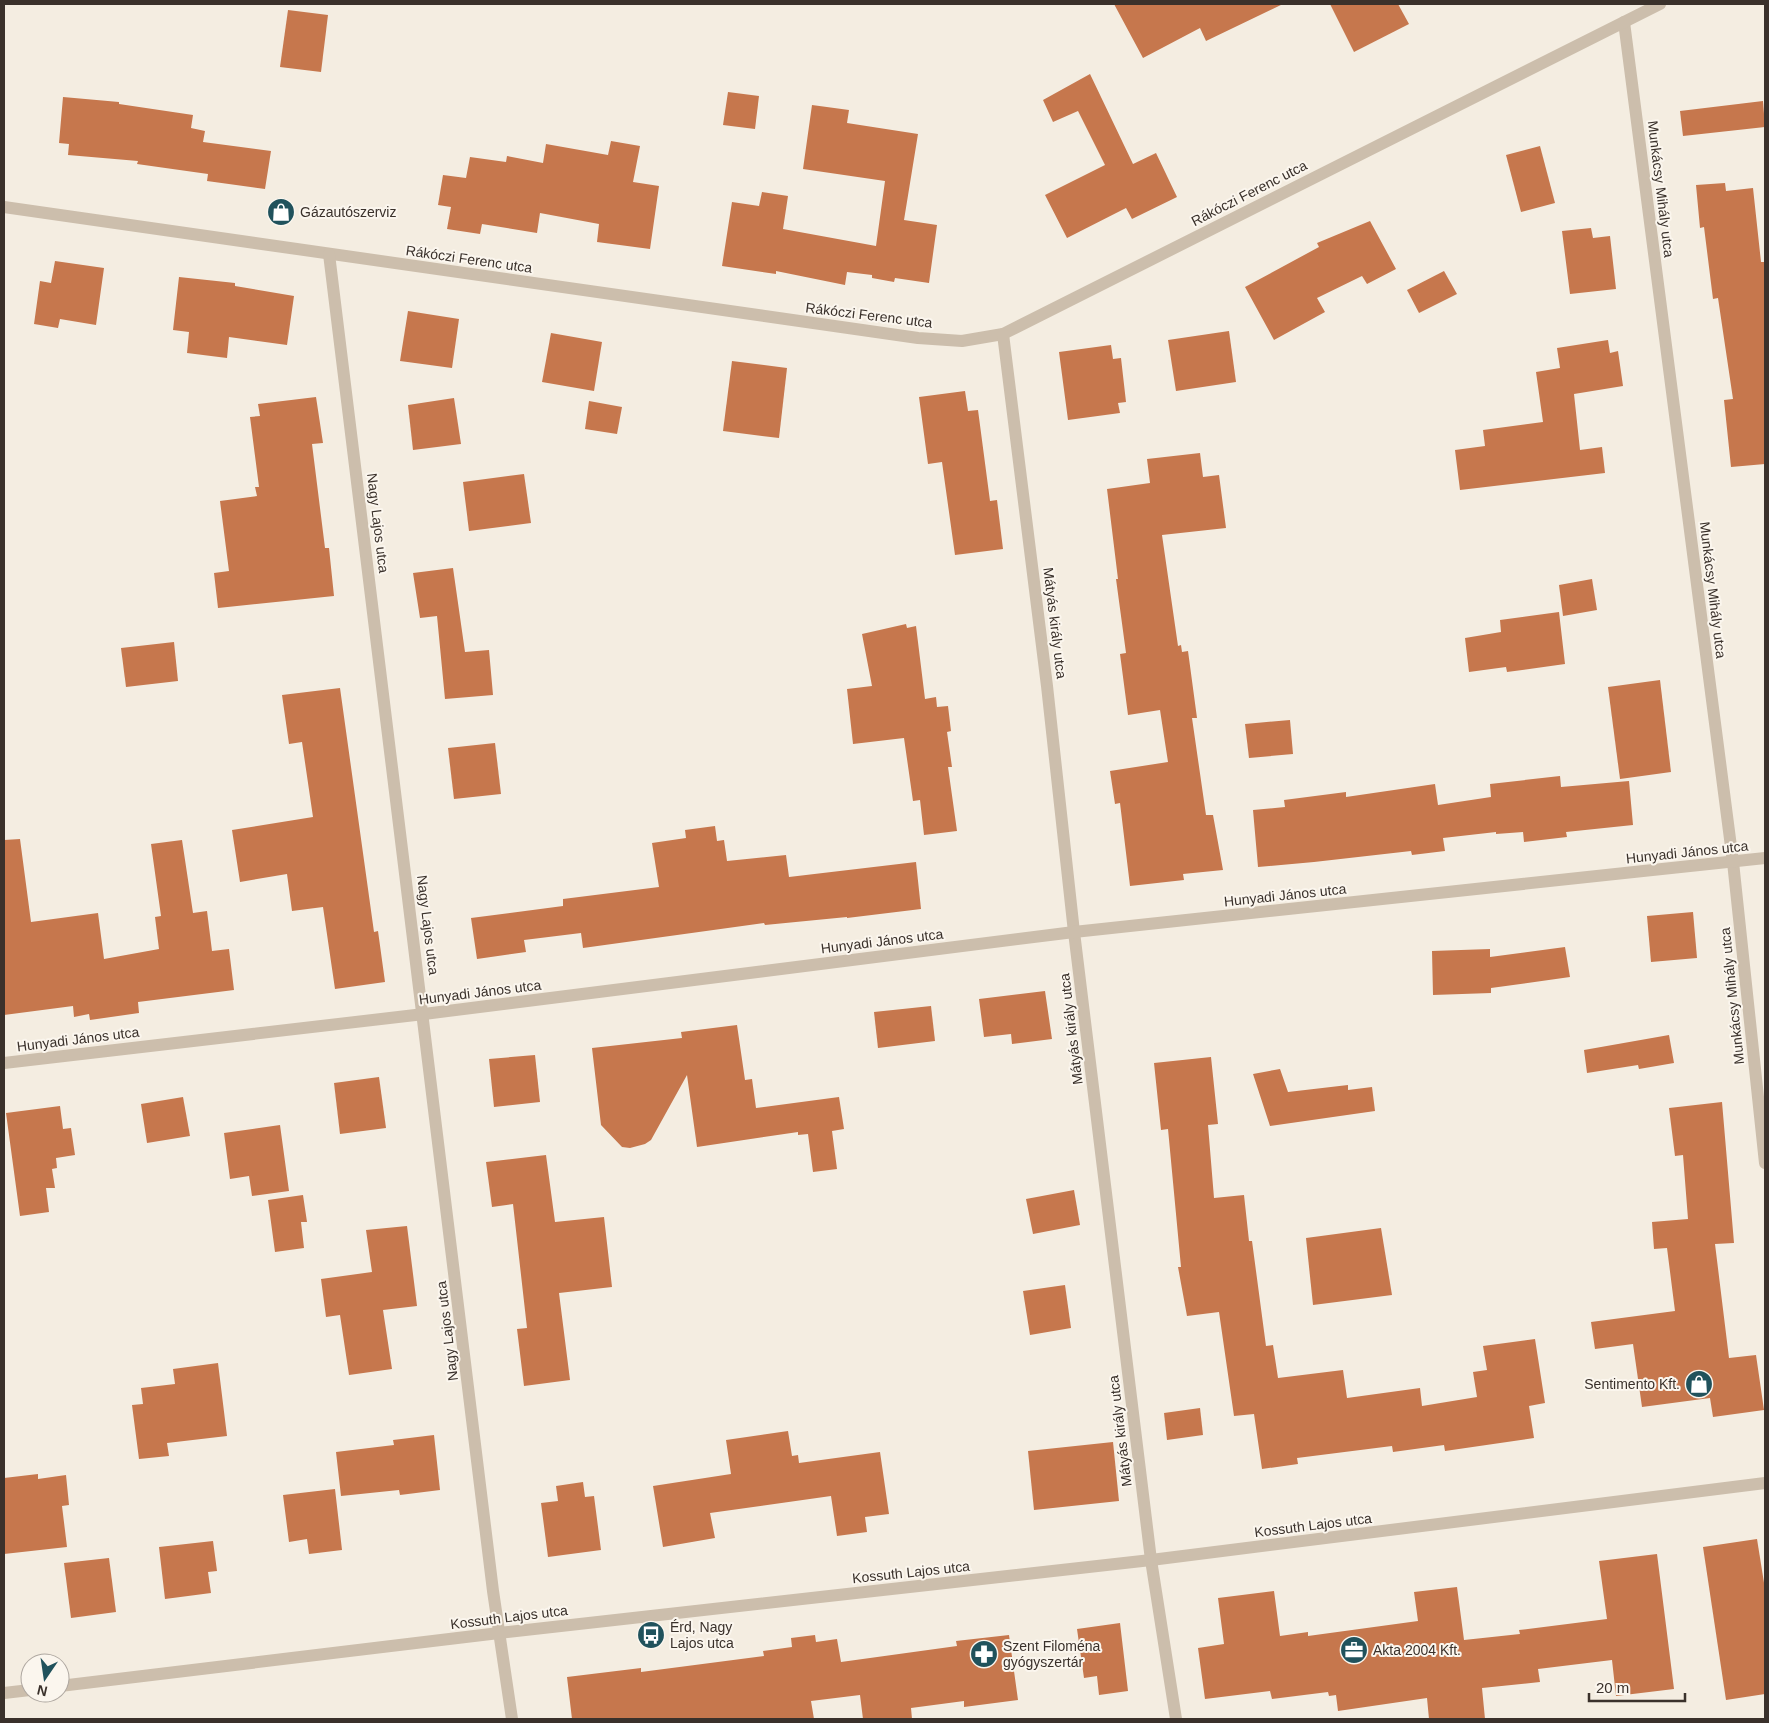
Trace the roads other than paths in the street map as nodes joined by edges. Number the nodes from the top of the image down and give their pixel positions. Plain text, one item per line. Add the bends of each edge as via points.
1 (1660, 4) edge
2 (1624, 22) junction
3 (4, 207) edge
4 (329, 254) junction
5 (1003, 334) junction
6 (1765, 858) edge
7 (1733, 862) junction
8 (1074, 932) junction
9 (424, 1014) junction
10 (4, 1063) edge
11 (1765, 1163) edge
12 (1765, 1483) edge
13 (1151, 1560) junction
14 (499, 1633) junction
15 (70, 1685) edge
16 (20, 1691) edge
17 (4, 1693) edge
18 (512, 1719) edge
19 (1176, 1719) edge

1 - 2 street, Rákóczi Ferenc utca
2 - 5 street, Rákóczi Ferenc utca
2 - 7 street, Munkácsy Mihály utca
3 - 4 street, Rákóczi Ferenc utca
4 - 5 street, Rákóczi Ferenc utca via 918,338 962,341
4 - 9 street, Nagy Lajos utca
5 - 8 street, Mátyás király utca via 1048,686
6 - 7 street, Hunyadi János utca
7 - 8 street, Hunyadi János utca
7 - 11 street, Munkácsy Mihály utca
8 - 9 street, Hunyadi János utca
8 - 13 street, Mátyás király utca
9 - 10 street, Hunyadi János utca
9 - 14 street, Nagy Lajos utca
12 - 13 street, Kossuth Lajos utca
13 - 14 street, Kossuth Lajos utca
13 - 19 street, Mátyás király utca
14 - 15 street, Kossuth Lajos utca
14 - 18 street, Nagy Lajos utca
16 - 17 street

